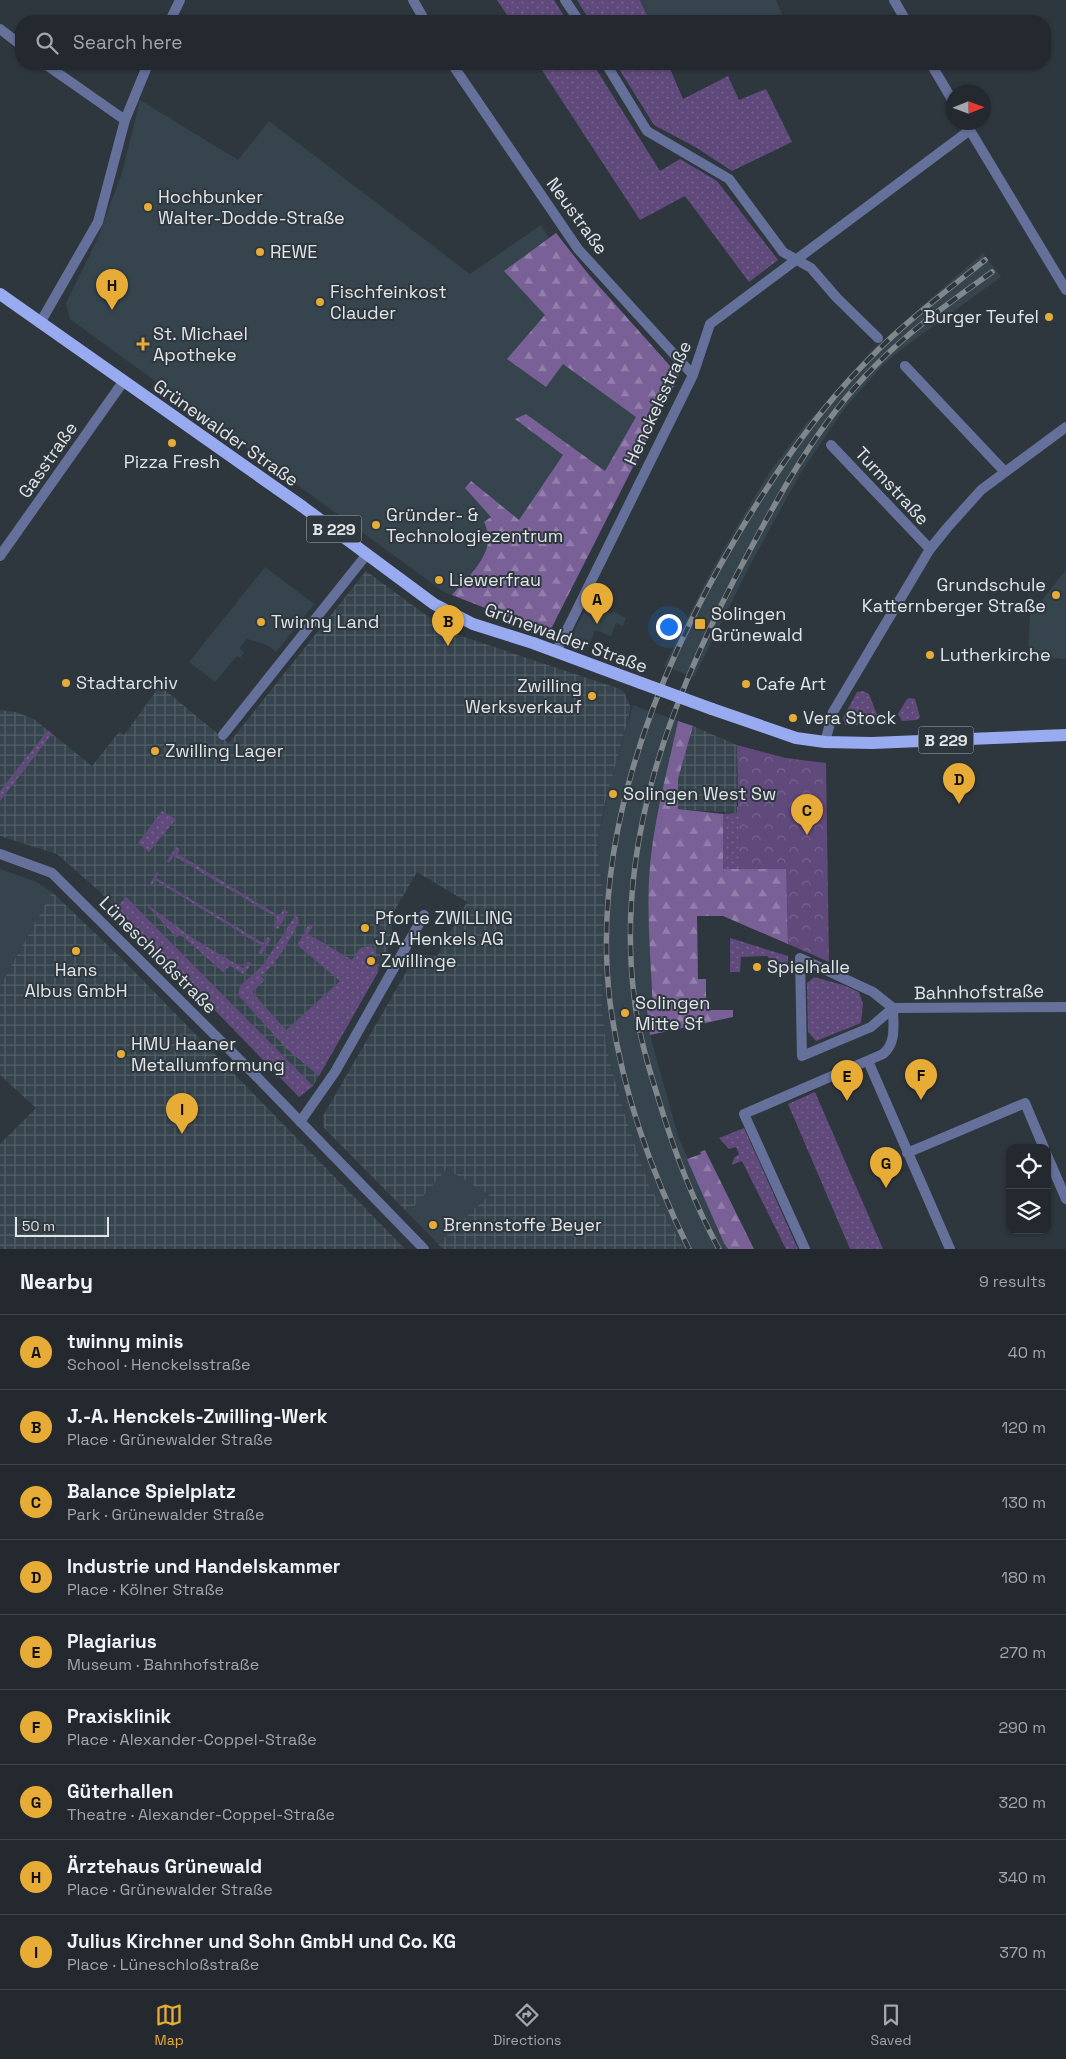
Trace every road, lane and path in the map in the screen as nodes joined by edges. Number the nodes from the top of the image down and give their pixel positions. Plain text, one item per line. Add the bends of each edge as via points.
1 (180, 0) edge
2 (413, 0) edge
3 (565, 0) edge
4 (894, 0) edge
5 (173, 15) edge
6 (422, 15) edge
7 (575, 15) edge
8 (903, 15) edge
9 (0, 29) edge
10 (15, 40) edge
11 (54, 70) edge
12 (146, 70) edge
13 (456, 70) edge
14 (610, 70) edge
15 (935, 70) edge
16 (946, 89) edge
17 (125, 120) junction
18 (962, 130) edge
19 (969, 130) edge
20 (798, 259) junction
21 (1066, 290) edge
22 (0, 294) edge
23 (40, 322) junction
24 (878, 338) dead end
25 (905, 366) dead end
26 (693, 375) junction
27 (123, 382) junction
28 (1066, 427) edge
29 (831, 445) dead end
30 (1004, 471) junction
31 (930, 549) junction
32 (367, 554) junction
33 (0, 556) edge
34 (556, 652) junction
35 (223, 735) dead end
36 (1066, 735) edge
37 (826, 742) junction
38 (0, 854) edge
39 (424, 915) dead end
40 (1066, 1007) edge
41 (893, 1008) junction
42 (868, 1061) junction
43 (300, 1122) junction
44 (1042, 1144) edge
45 (907, 1153) junction
46 (1051, 1164) edge
47 (1066, 1199) edge
48 (424, 1249) edge
49 (805, 1249) edge
50 (950, 1249) edge

1 - 5 street
2 - 6 street
3 - 7 street
4 - 8 street
9 - 10 street
11 - 17 street
12 - 17 street
13 - 26 street, Neustraße via 578,249
14 - 20 street via 647,131 729,179 783,252
15 - 16 street
17 - 23 street via 98,222
18 - 20 street, Henckelsstraße
19 - 21 street
20 - 24 street via 811,268
20 - 26 street, Henckelsstraße via 712,322
22 - 23 main road, Grünewalder Straße / B 229
23 - 27 main road, Grünewalder Straße / B 229
25 - 30 street
26 - 34 street, Henckelsstraße
27 - 32 main road, Grünewalder Straße / B 229
27 - 33 street, Gasstraße
28 - 30 street
29 - 31 street, Turmstraße
30 - 31 street via 981,490
31 - 37 street via 833,712
32 - 34 main road, Grünewalder Straße / B 229 via 453,615
32 - 35 street
34 - 37 main road, Grünewalder Straße / B 229, bridge via 796,738
36 - 37 main road, B 229
38 - 43 street, Lüneschloßstraße via 52,873
39 - 43 street via 335,1072
40 - 41 street, Bahnhofstraße
41 - 41 street, Bahnhofstraße via 873,992 800,958 802,1056 871,1027
41 - 42 street, Bahnhofstraße via 891,1046
42 - 45 street
42 - 49 street, Bahnhofstraße via 744,1114
43 - 48 street, Lüneschloßstraße
44 - 45 street via 1026,1103
45 - 50 street
46 - 47 street

